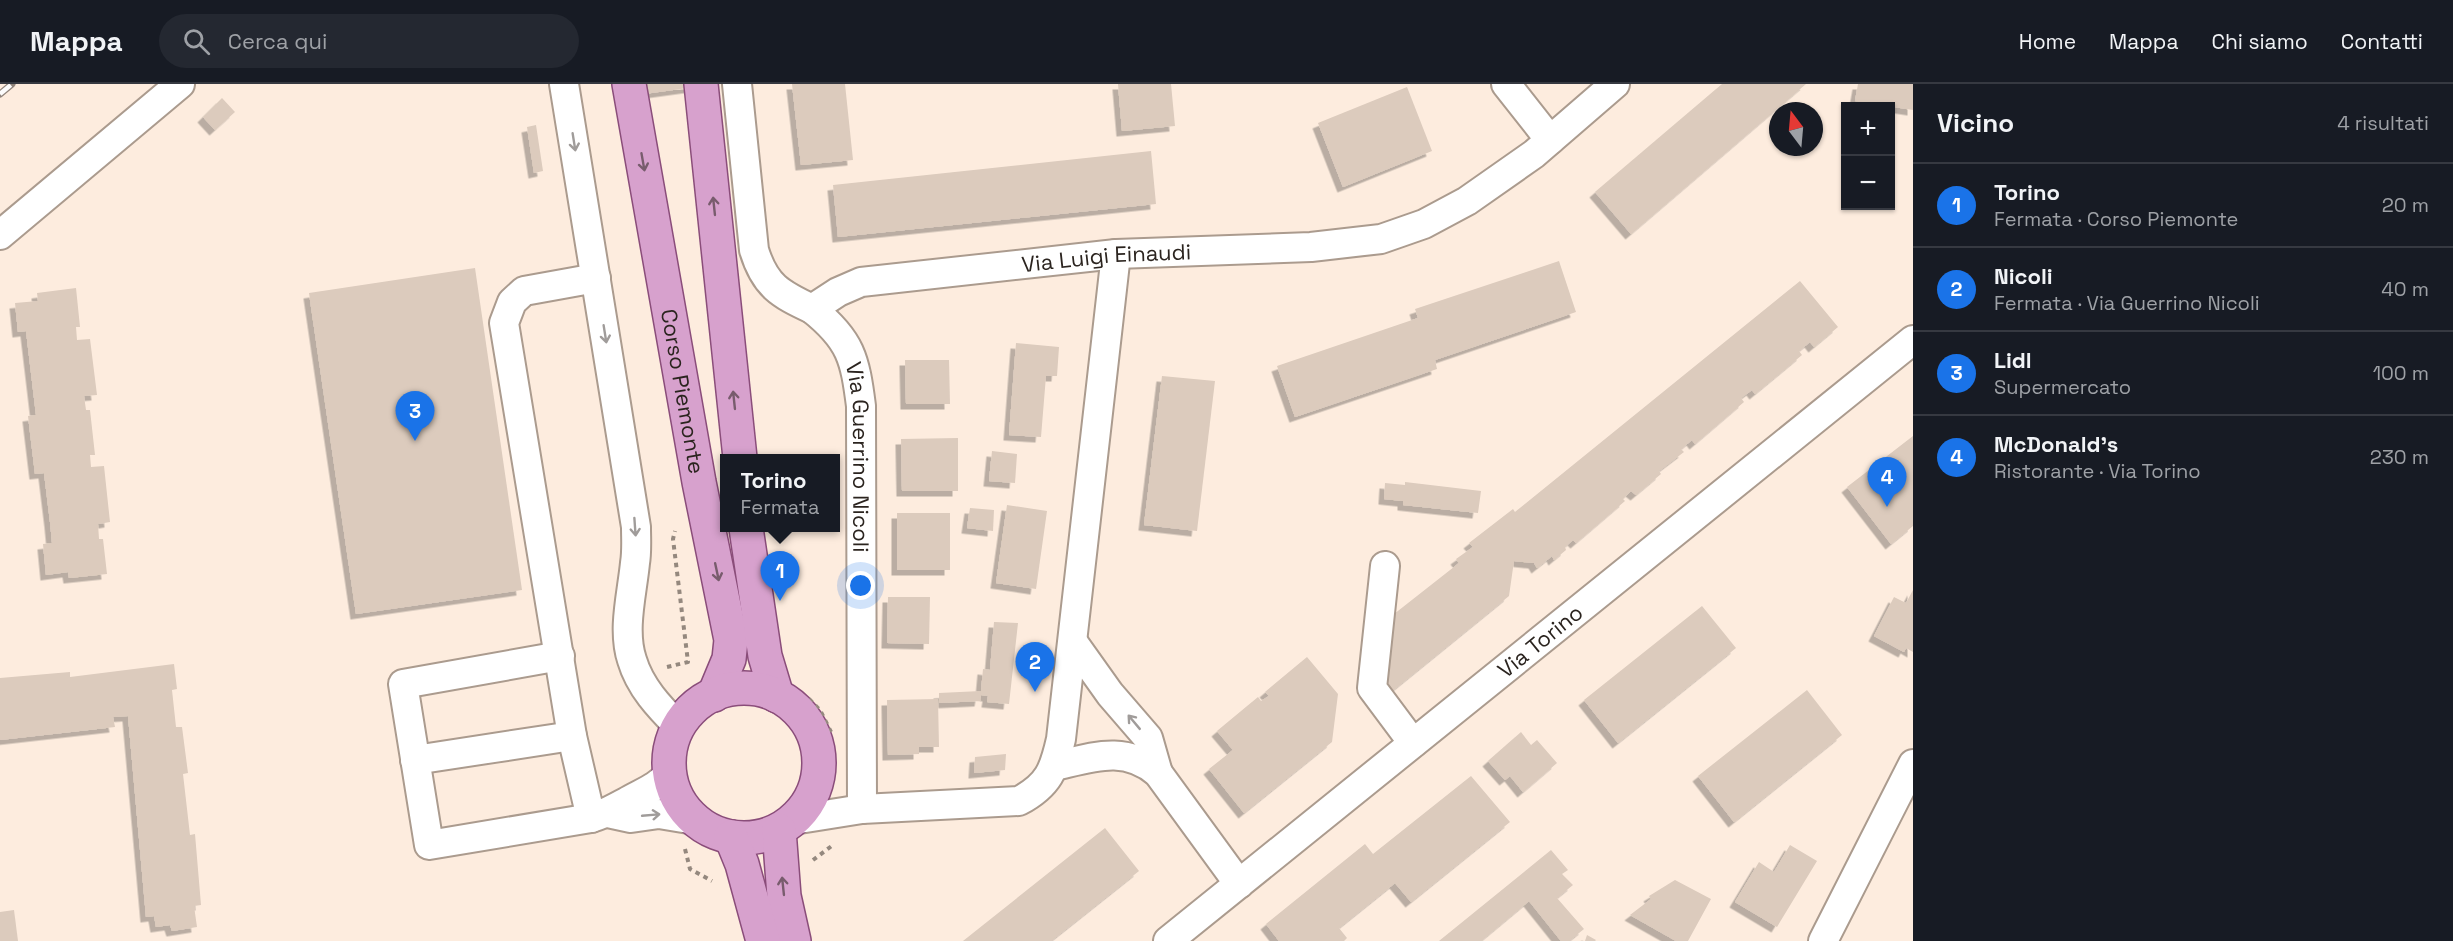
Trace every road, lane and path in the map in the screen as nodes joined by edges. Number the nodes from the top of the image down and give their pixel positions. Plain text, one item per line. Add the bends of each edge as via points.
1 (180, 84) edge
2 (564, 84) edge
3 (629, 84) edge
4 (701, 84) edge
5 (737, 84) edge
6 (1506, 84) edge
7 (1615, 84) edge
8 (1550, 140) junction
9 (0, 236) edge
10 (1116, 254) junction
11 (596, 278) junction
12 (812, 309) junction
13 (1913, 340) edge
14 (739, 454) edge
15 (675, 529) dead end
16 (748, 532) edge
17 (1385, 566) dead end
18 (1073, 642) junction
19 (560, 656) junction
20 (638, 675) junction
21 (714, 694) junction
22 (777, 696) junction
23 (679, 727) junction
24 (572, 736) junction
25 (1413, 743) junction
26 (415, 760) junction
27 (1913, 765) edge
28 (1055, 766) junction
29 (670, 773) junction
30 (1158, 773) junction
31 (862, 809) junction
32 (599, 815) junction
33 (786, 825) junction
34 (689, 832) junction
35 (731, 837) junction
36 (1239, 884) junction
37 (719, 886) dead end
38 (763, 941) edge
39 (794, 941) edge
40 (1168, 941) edge
41 (1823, 941) edge

1 - 9 street
2 -> 11 street
3 -> 21 main road, Corso Piemonte via 731,640 729,659
14 -> 4 main road, Corso Piemonte
5 - 12 street via 754,250 761,272 783,296
6 - 8 street
7 - 8 street, Via Luigi Einaudi
8 - 10 street, Via Luigi Einaudi via 1467,201 1424,224 1381,239 1311,247
10 - 12 street, Via Luigi Einaudi via 861,282
10 - 18 street
11 - 19 street via 524,291 512,302 504,323
11 -> 20 street via 636,526 629,640
12 - 31 street, Via Guerrino Nicoli via 829,322 846,344 856,367 861,406
13 - 25 street, Via Torino
15 - 20 path via 688,662
16 - 22 main road via 765,656
17 - 25 street via 1372,688
18 - 28 street
30 -> 18 street via 1148,738
19 - 24 street
19 - 26 street via 403,684
20 - 23 street via 650,696
21 - 22 main road via 740,688
21 - 23 main road via 697,705
22 - 33 main road via 795,708 810,727 819,756 819,773 809,801
23 - 29 main road via 673,739
24 - 26 street
24 - 32 street
25 - 36 street, Via Torino
26 - 32 street via 429,845
27 - 41 street
28 - 30 street via 1124,755
28 - 31 street via 1040,787 1018,801
29 - 32 street via 650,791
29 - 34 main road
30 - 36 street
31 - 33 street
32 -> 34 street via 668,815
33 - 35 main road via 762,836
39 -> 33 main road via 784,896
34 - 35 main road via 711,831
34 - 37 path via 690,869
35 - 38 main road
36 - 40 street, Via Torino

